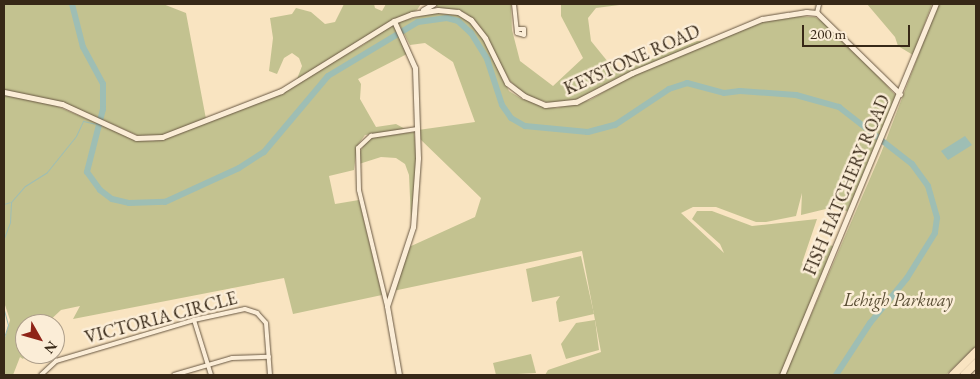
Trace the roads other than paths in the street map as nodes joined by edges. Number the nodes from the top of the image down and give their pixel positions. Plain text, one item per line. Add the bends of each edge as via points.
1 (433, 4) edge
2 (514, 4) edge
3 (819, 4) edge
4 (936, 4) edge
5 (418, 13) junction
6 (816, 13) junction
7 (396, 23) junction
8 (518, 29) dead end
9 (4, 92) edge
10 (900, 94) junction
11 (417, 129) junction
12 (387, 306) junction
13 (194, 320) junction
14 (976, 352) edge
15 (269, 357) junction
16 (976, 363) edge
17 (208, 365) junction
18 (41, 375) edge
19 (174, 375) edge
20 (211, 375) edge
21 (270, 375) edge
22 (399, 375) edge
23 (782, 375) edge
24 (953, 375) edge
25 (964, 375) edge

1 - 5 street
2 - 8 street
3 - 6 street
4 - 10 street, FISH HATCHERY ROAD
5 - 6 street, KEYSTONE ROAD via 451,10 465,15 483,33 511,87 531,100 552,106 584,100 632,73 762,19
5 - 7 street, KEYSTONE ROAD
6 - 10 street
7 - 9 street, KEYSTONE ROAD via 281,91 192,127 150,139 136,138 53,102
7 - 11 street via 415,68
10 - 23 street, FISH HATCHERY ROAD
11 - 12 street via 413,227
11 - 12 street via 371,136 358,148 359,190
12 - 22 street
13 - 15 street, VICTORIA CIRCLE via 240,310 257,313 268,327
13 - 17 street
13 - 18 street, VICTORIA CIRCLE via 56,361
14 - 24 highway
15 - 17 street via 232,358
15 - 21 street, VICTORIA CIRCLE
16 - 25 highway
17 - 19 street
17 - 20 street

